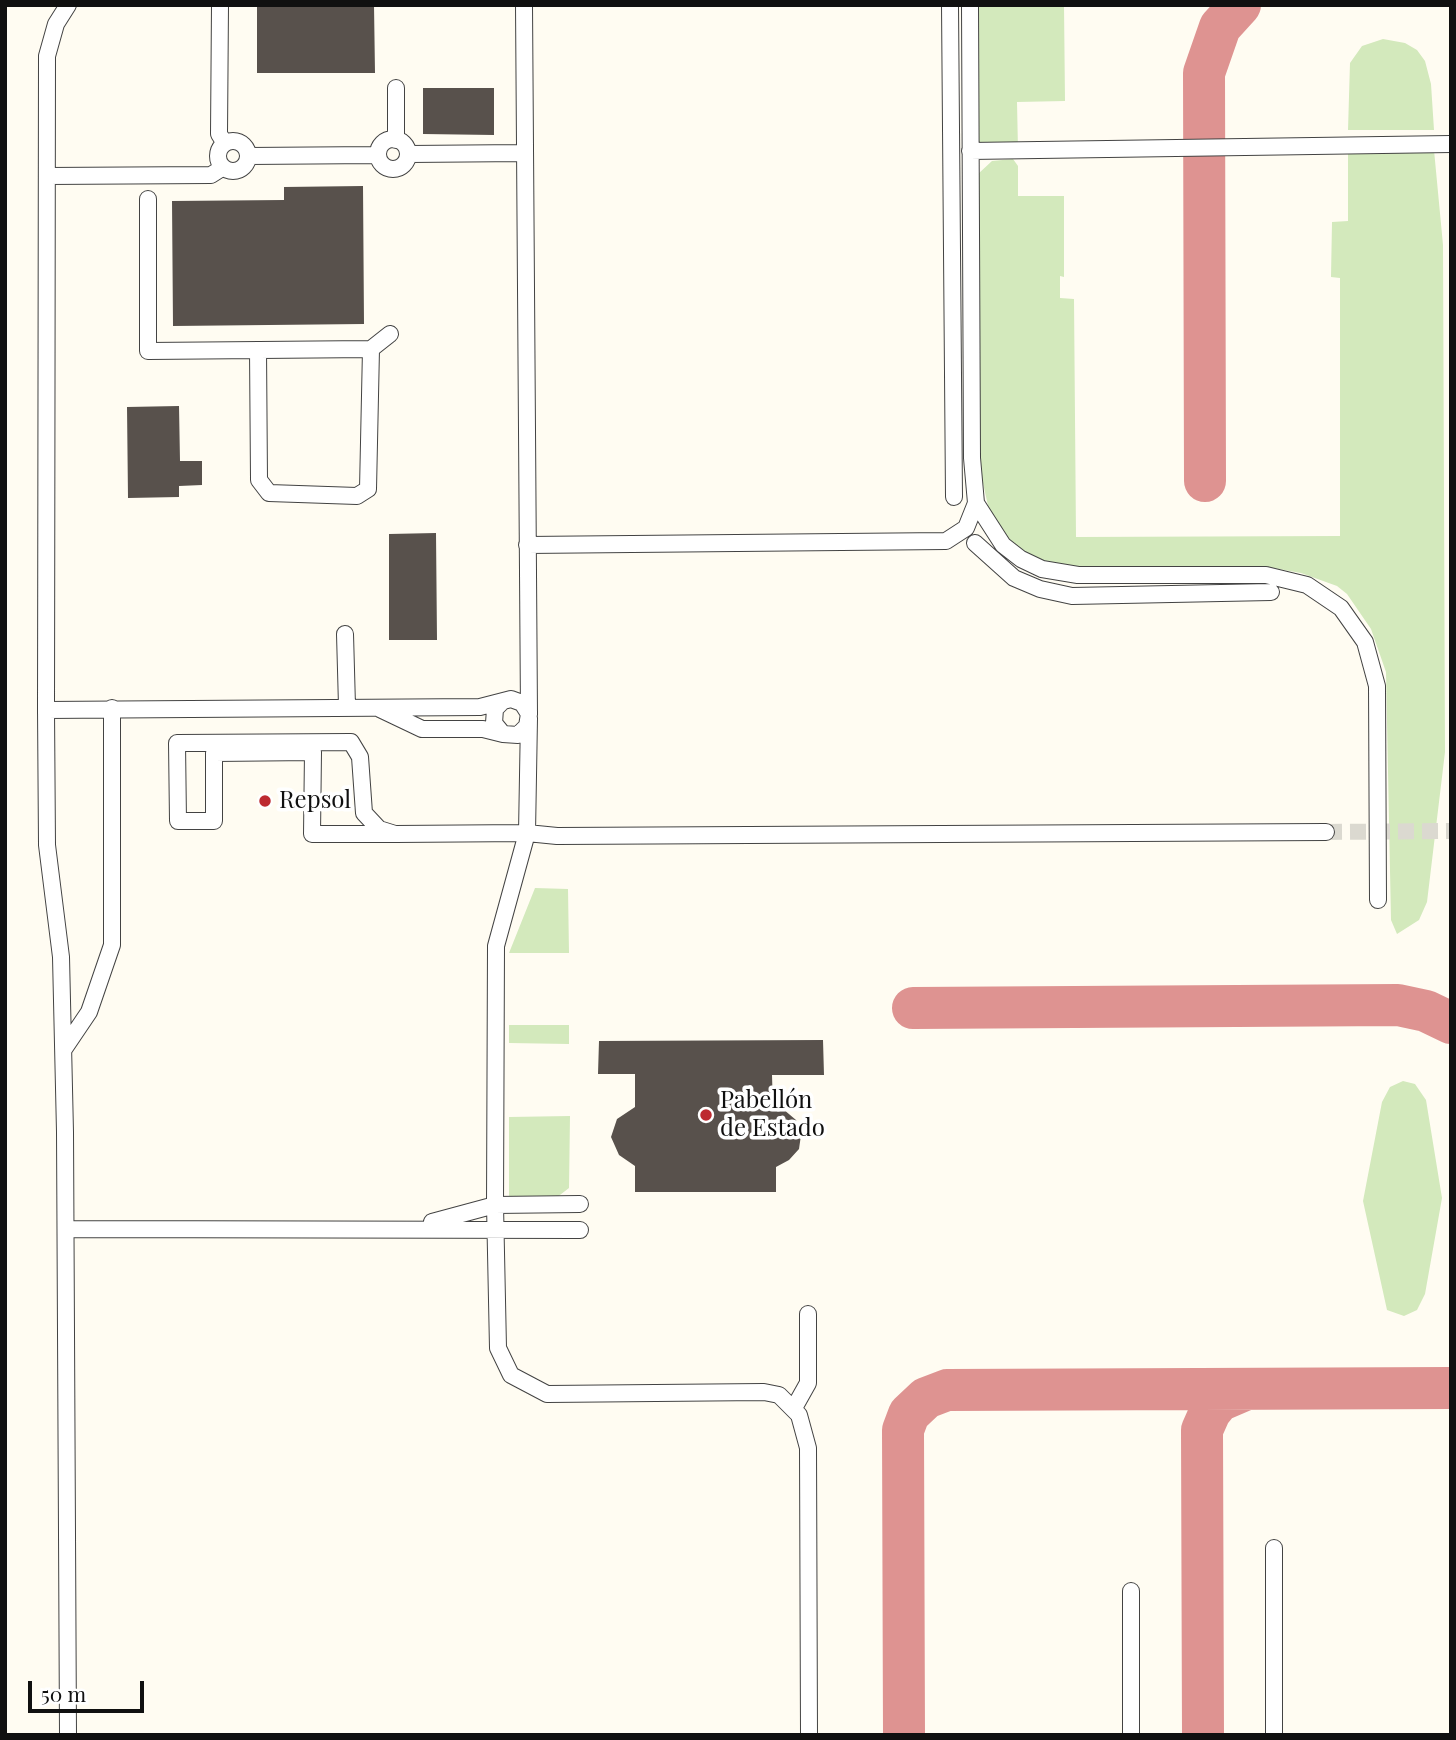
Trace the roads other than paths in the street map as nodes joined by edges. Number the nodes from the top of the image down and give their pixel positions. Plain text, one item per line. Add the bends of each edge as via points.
1 (68, 5) edge
2 (220, 5) edge
3 (524, 5) edge
4 (950, 5) edge
5 (970, 5) edge
6 (396, 88) dead end
7 (396, 140) junction
8 (225, 142) junction
9 (1451, 144) edge
10 (970, 151) junction
11 (524, 153) junction
12 (408, 154) junction
13 (377, 155) junction
14 (248, 156) junction
15 (222, 168) junction
16 (47, 176) junction
17 (148, 199) dead end
18 (390, 334) dead end
19 (371, 349) junction
20 (258, 350) junction
21 (954, 497) dead end
22 (976, 503) junction
23 (975, 542) dead end
24 (527, 545) junction
25 (1244, 574) junction
26 (1270, 592) dead end
27 (1244, 593) junction
28 (345, 634) dead end
29 (527, 669) junction
30 (507, 700) junction
31 (347, 706) junction
32 (371, 706) junction
33 (112, 708) junction
34 (46, 710) junction
35 (529, 716) junction
36 (505, 735) junction
37 (527, 775) junction
38 (1326, 832) tunnel mouth
39 (527, 833) junction
40 (395, 834) junction
41 (1378, 900) dead end
42 (64, 1049) junction
43 (580, 1204) dead end
44 (495, 1205) junction
45 (413, 1228) junction
46 (66, 1229) junction
47 (495, 1229) junction
48 (580, 1230) dead end
49 (807, 1314) dead end
50 (794, 1408) junction
51 (1274, 1548) dead end
52 (1131, 1591) dead end
53 (68, 1735) edge
54 (809, 1735) edge
55 (1131, 1735) edge
56 (1274, 1735) edge

1 - 16 lane via 56,24 47,56
2 - 8 lane via 219,134
3 - 11 lane
4 - 21 lane
5 - 10 lane
6 - 7 lane
7 - 12 lane via 407,146
7 - 13 lane via 385,140
8 - 14 lane via 241,143
8 - 15 lane via 218,153
9 - 10 lane
10 - 22 lane
11 - 12 lane
11 - 24 lane
12 - 13 lane via 399,169 383,166
13 - 14 lane
14 - 15 lane via 246,166 238,171
15 - 16 lane via 211,175
16 - 34 lane
17 - 20 lane via 148,351
18 - 19 lane
19 - 20 lane
19 - 20 lane via 368,489 357,496 269,493 259,480
22 - 24 lane via 966,528 946,541
22 - 25 lane via 988,526 1012,552 1052,572
23 - 27 lane via 1014,578 1072,596
24 - 29 lane
25 - 27 lane
25 - 41 lane via 1280,577 1319,591 1350,618 1365,642 1377,696
26 - 27 lane
28 - 31 lane
29 - 30 lane via 521,688
29 - 35 lane
30 - 32 lane via 480,707
30 - 35 lane via 522,704
30 - 36 lane via 495,709 493,720
31 - 32 lane
31 - 33 lane
32 - 36 lane via 422,729 483,729
33 - 34 lane
33 - 42 lane via 112,945 89,1012
34 - 42 lane via 47,845 61,957
35 - 36 lane via 521,733
35 - 37 lane
36 - 37 lane via 521,748
37 - 39 lane
38 - 39 lane
39 - 40 lane
39 - 44 lane via 496,946
40 - 40 lane via 379,829 364,813 360,757 351,742 177,743 178,821 214,821 214,753 313,752 312,834
42 - 46 lane
43 - 44 lane
44 - 45 lane
44 - 47 lane
45 - 46 lane
45 - 47 lane
46 - 53 lane
47 - 48 lane
47 - 50 lane via 498,1348 511,1375 529,1387 547,1394 764,1392 779,1395
49 - 50 lane via 808,1383
50 - 54 lane via 807,1448
51 - 56 lane
52 - 55 lane

